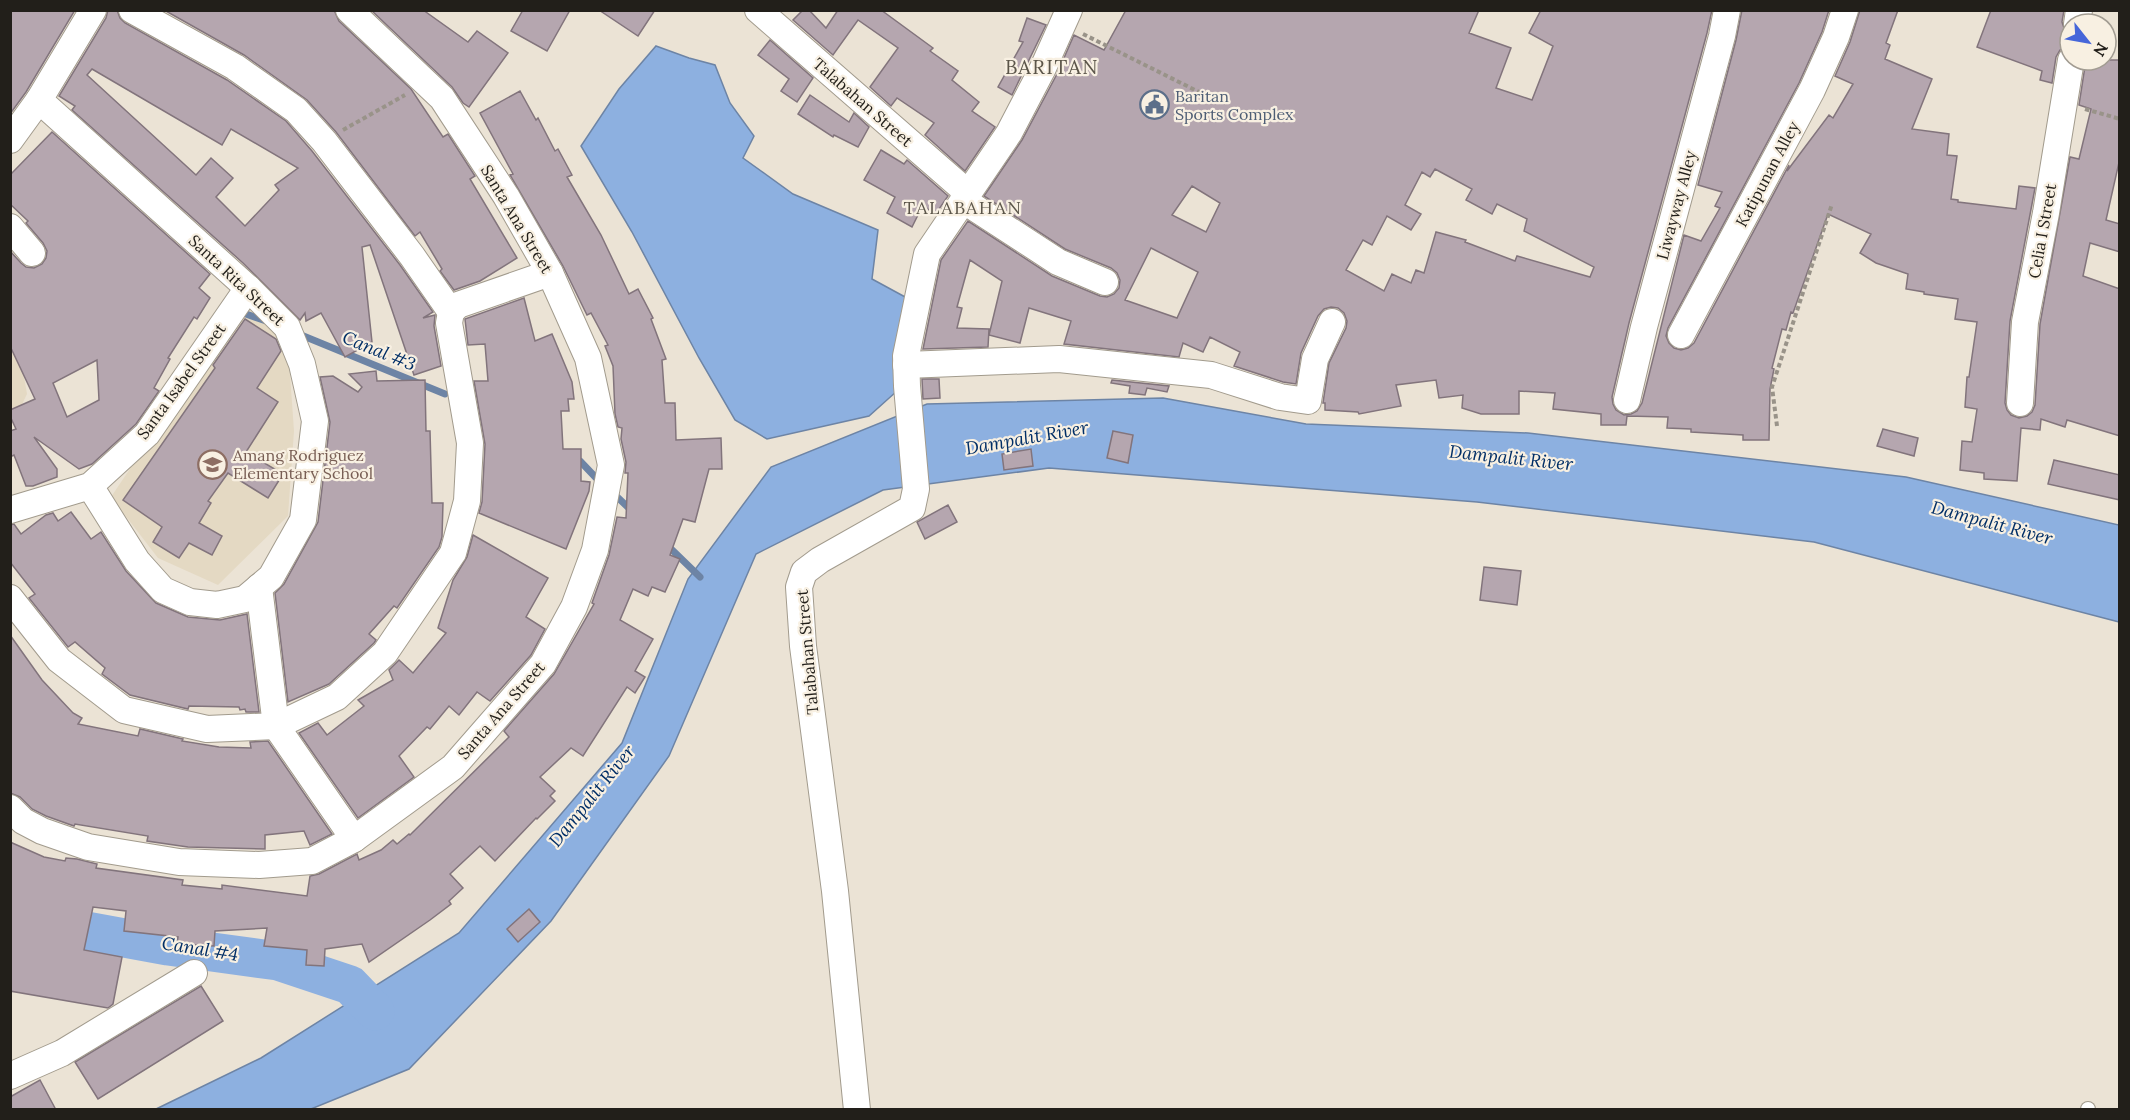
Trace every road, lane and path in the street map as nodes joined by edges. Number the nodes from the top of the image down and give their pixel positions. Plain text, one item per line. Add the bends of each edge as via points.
1 (93, 10) edge
2 (132, 10) edge
3 (349, 10) edge
4 (758, 10) edge
5 (1727, 10) edge
6 (1845, 10) edge
7 (1066, 17) edge
8 (2069, 72) edge
9 (426, 83) junction
10 (1211, 99) dead end
11 (2063, 103) junction
12 (43, 104) junction
13 (2120, 119) edge
14 (11, 138) edge
15 (324, 141) junction
16 (965, 196) junction
17 (1832, 204) dead end
18 (10, 228) edge
19 (32, 253) dead end
20 (550, 273) junction
21 (1106, 282) dead end
22 (248, 288) junction
23 (451, 312) junction
24 (1332, 322) dead end
25 (1681, 335) dead end
26 (906, 365) junction
27 (1627, 400) dead end
28 (2020, 403) dead end
29 (1777, 426) dead end
30 (90, 486) junction
31 (10, 510) edge
32 (259, 587) junction
33 (10, 598) edge
34 (276, 726) junction
35 (10, 808) edge
36 (354, 838) junction
37 (194, 973) dead end
38 (10, 1076) edge
39 (857, 1110) edge

1 - 12 street
2 - 15 street via 235,67 296,110
3 - 9 street, Santa Ana Street
4 - 16 street, Talabahan Street via 961,187
5 - 27 street, Liwayway Alley
6 - 25 street, Katipunan Alley via 1812,90
7 - 10 path
7 - 16 street, Talabahan Street via 1009,133
8 - 11 street, Celia I Street
9 - 15 path
9 - 20 street, Santa Ana Street via 442,98 506,196
11 - 13 path
11 - 28 street, Celia I Street via 2025,322
12 - 14 street
12 - 22 street, Santa Rita Street
15 - 23 street
16 - 21 street via 969,204 1058,262
16 - 26 street, Talabahan Street via 927,254
17 - 29 path via 1772,387
18 - 19 street
20 - 23 street via 458,305
20 - 36 street, Santa Ana Street via 588,358 611,465 595,550 574,607 543,664 453,767
22 - 30 street, Santa Isabel Street via 147,434
22 - 32 street, Santa Rita Street via 287,327 302,364 315,421 303,520 271,577
23 - 34 street via 449,323 470,443 467,501 453,553 386,653 337,697
24 - 26 street via 1315,359 1308,401 1280,397 1211,375 1059,359
26 - 39 street, Talabahan Street via 916,482 912,508 820,560 804,572 799,587 803,646 836,891
30 - 31 street, Santa Isabel Street
30 - 32 street, Santa Rita Street via 137,561 163,590 190,602 217,605 245,599
32 - 34 street
33 - 34 street via 58,660 124,710 207,729
34 - 36 street
35 - 36 street, Santa Ana Street via 42,831 88,847 179,862 259,865 312,861
37 - 38 street via 62,1053

